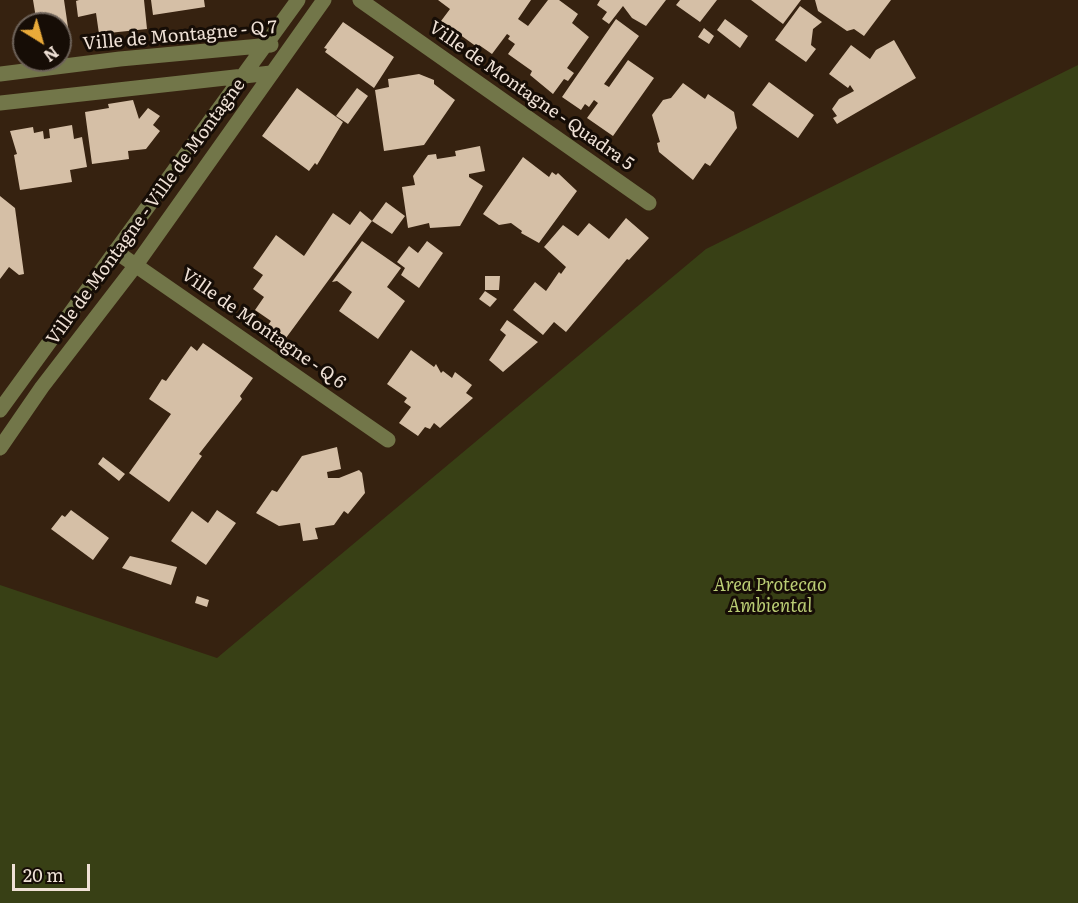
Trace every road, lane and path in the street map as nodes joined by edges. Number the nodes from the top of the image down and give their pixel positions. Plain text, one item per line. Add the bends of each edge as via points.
1 (298, 0) edge
2 (324, 0) edge
3 (360, 0) edge
4 (265, 45) junction
5 (292, 46) junction
6 (271, 73) junction
7 (0, 74) edge
8 (242, 75) junction
9 (0, 103) edge
10 (650, 203) dead end
11 (115, 251) junction
12 (136, 265) junction
13 (0, 410) edge
14 (2, 440) edge
15 (388, 440) dead end

1 - 4 street, Ville de Montagne - Ville de Montagne
2 - 5 street, Ville de Montagne - Ville de Montagne
3 - 10 street, Ville de Montagne - Quadra 5
4 - 5 street, Ville de Montagne - Q 7
4 - 7 street, Ville de Montagne - Q 7
4 - 8 street, Ville de Montagne - Ville de Montagne
5 - 6 street, Ville de Montagne - Ville de Montagne
6 - 8 street
6 - 12 street, Ville de Montagne - Ville de Montagne
8 - 9 street
8 - 11 street, Ville de Montagne - Ville de Montagne
11 - 12 street, Ville de Montagne - Q 6
11 - 13 street, Ville de Montagne - Ville de Montagne
12 - 14 street, Ville de Montagne - Ville de Montagne
12 - 15 street, Ville de Montagne - Q 6

